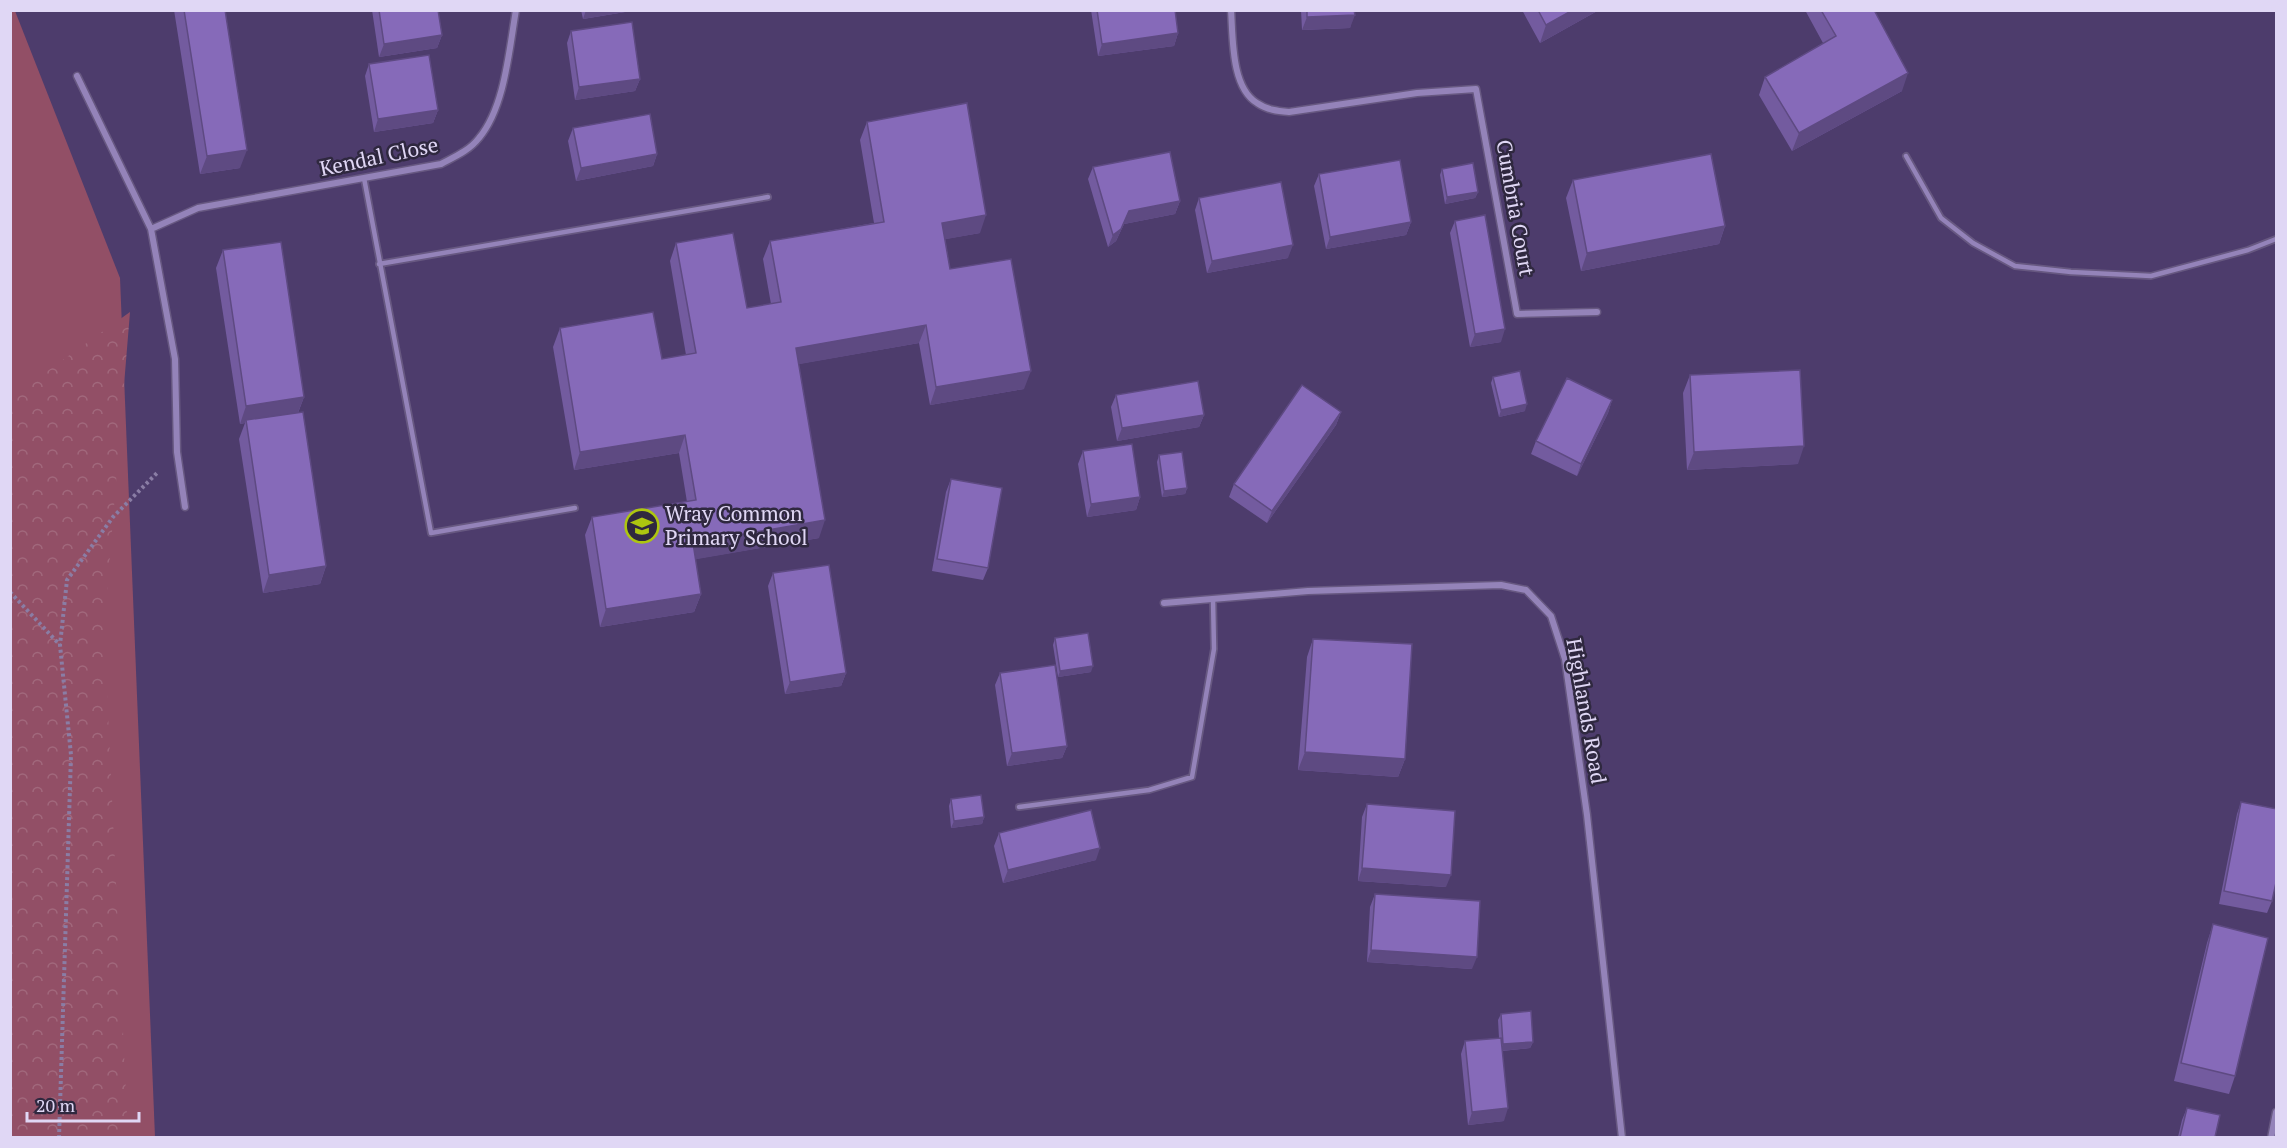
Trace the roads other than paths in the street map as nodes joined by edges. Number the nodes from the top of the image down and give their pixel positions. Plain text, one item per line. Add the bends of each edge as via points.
1 (516, 10) edge
2 (1231, 10) edge
3 (77, 76) dead end
4 (1906, 156) dead end
5 (364, 178) junction
6 (768, 197) dead end
7 (150, 229) junction
8 (2277, 239) edge
9 (379, 264) junction
10 (1597, 312) dead end
11 (186, 507) dead end
12 (575, 508) dead end
13 (1214, 599) junction
14 (1164, 603) dead end
15 (1019, 807) dead end
16 (2277, 1112) edge
17 (1622, 1137) edge
18 (2271, 1137) edge

1 - 5 street, Kendal Close via 493,116 479,139 441,164
2 - 10 street, Cumbria Court via 1239,81 1255,103 1271,110 1289,112 1417,93 1476,89 1517,314
3 - 7 street
4 - 8 lane via 1941,218 1972,243 2015,266 2151,276
5 - 7 street, Kendal Close via 198,208
5 - 9 lane
6 - 9 lane
7 - 11 street via 175,358 177,453
9 - 12 lane via 431,533
13 - 14 street, Highlands Road
13 - 15 lane via 1214,649 1192,777 1149,790
13 - 17 street, Highlands Road via 1308,591 1501,585 1526,591 1551,616 1565,659 1585,803
16 - 18 street

